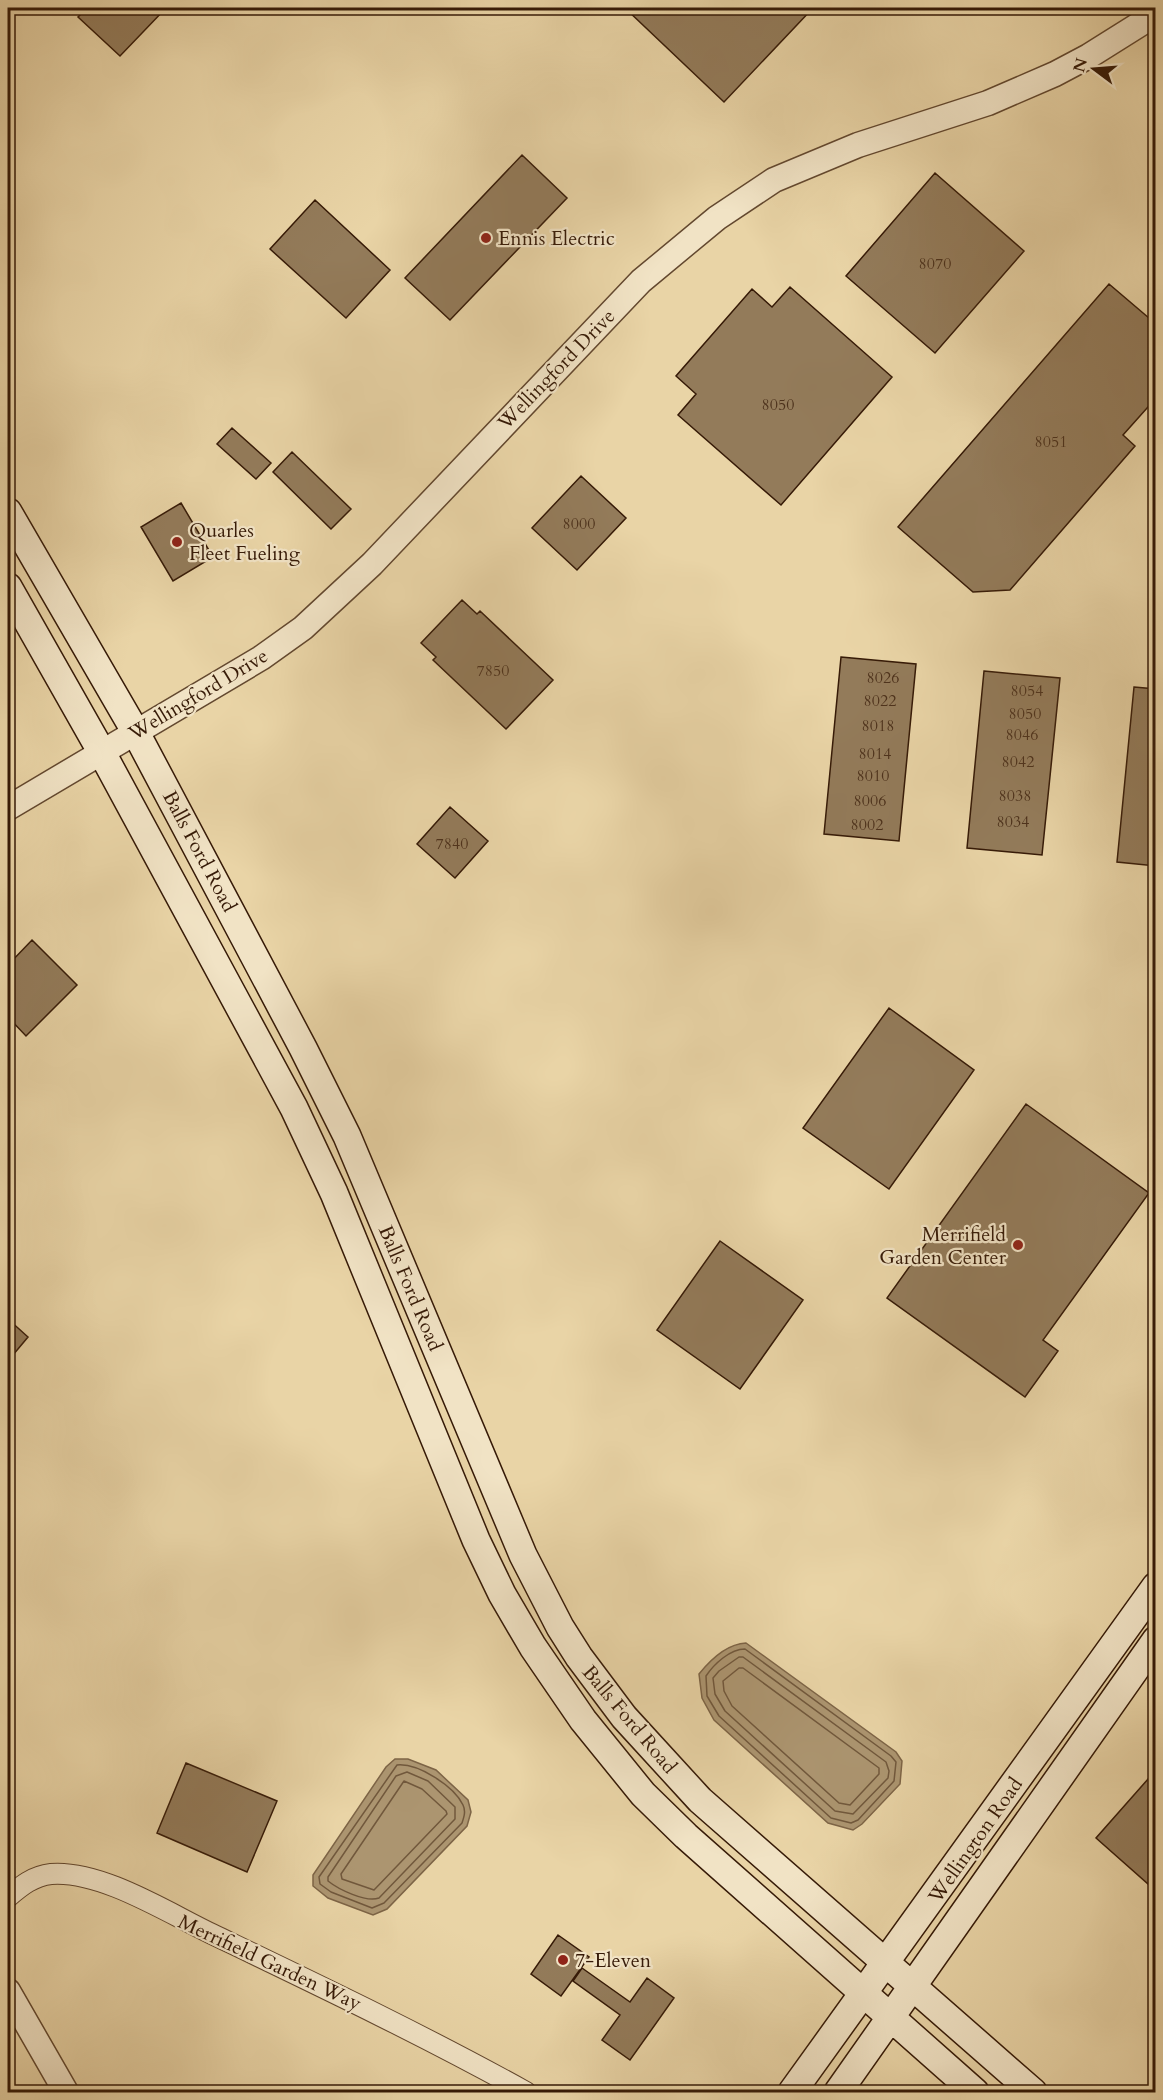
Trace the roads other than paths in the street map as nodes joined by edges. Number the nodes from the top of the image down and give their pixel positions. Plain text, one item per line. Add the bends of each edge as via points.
1 (1155, 14) edge
2 (8, 512) edge
3 (8, 587) edge
4 (135, 731) junction
5 (101, 751) junction
6 (8, 808) edge
7 (387, 1322) junction
8 (445, 1369) junction
9 (1155, 1586) edge
10 (1155, 1640) edge
11 (8, 1897) edge
12 (887, 1963) junction
13 (912, 1985) junction
14 (8, 1991) edge
15 (865, 1994) junction
16 (890, 2017) junction
17 (66, 2092) edge
18 (526, 2092) edge
19 (792, 2092) edge
20 (838, 2092) edge
21 (975, 2092) edge
22 (1033, 2092) edge

1 - 4 street, Wellingford Drive via 1055,74 988,103 868,141 774,180 717,218 641,281 342,594 261,658
2 - 4 main road, Balls Ford Road
3 - 5 main road, Balls Ford Road
4 - 5 street, Wellingford Drive
4 - 8 main road, Balls Ford Road via 347,1136
5 - 6 street, Wellingford Drive
5 - 7 main road, Balls Ford Road via 294,1108
7 - 8 main road via 419,1360
7 - 15 main road, Balls Ford Road via 494,1579 564,1694 624,1772 659,1810
8 - 12 main road, Balls Ford Road via 540,1590 597,1683 700,1800
9 - 12 main road, Wellington Road
10 - 13 main road, Wellington Road
11 - 18 street, Merrifield Garden Way via 30,1879 52,1874 97,1881 129,1892 381,2014
12 - 13 main road, Balls Ford Road
12 - 15 main road, Wellington Road
13 - 16 main road, Wellington Road
13 - 22 main road, Balls Ford Road
14 - 17 street
15 - 16 main road, Balls Ford Road
15 - 19 main road, Wellington Road
16 - 20 main road, Wellington Road
16 - 21 main road, Balls Ford Road

